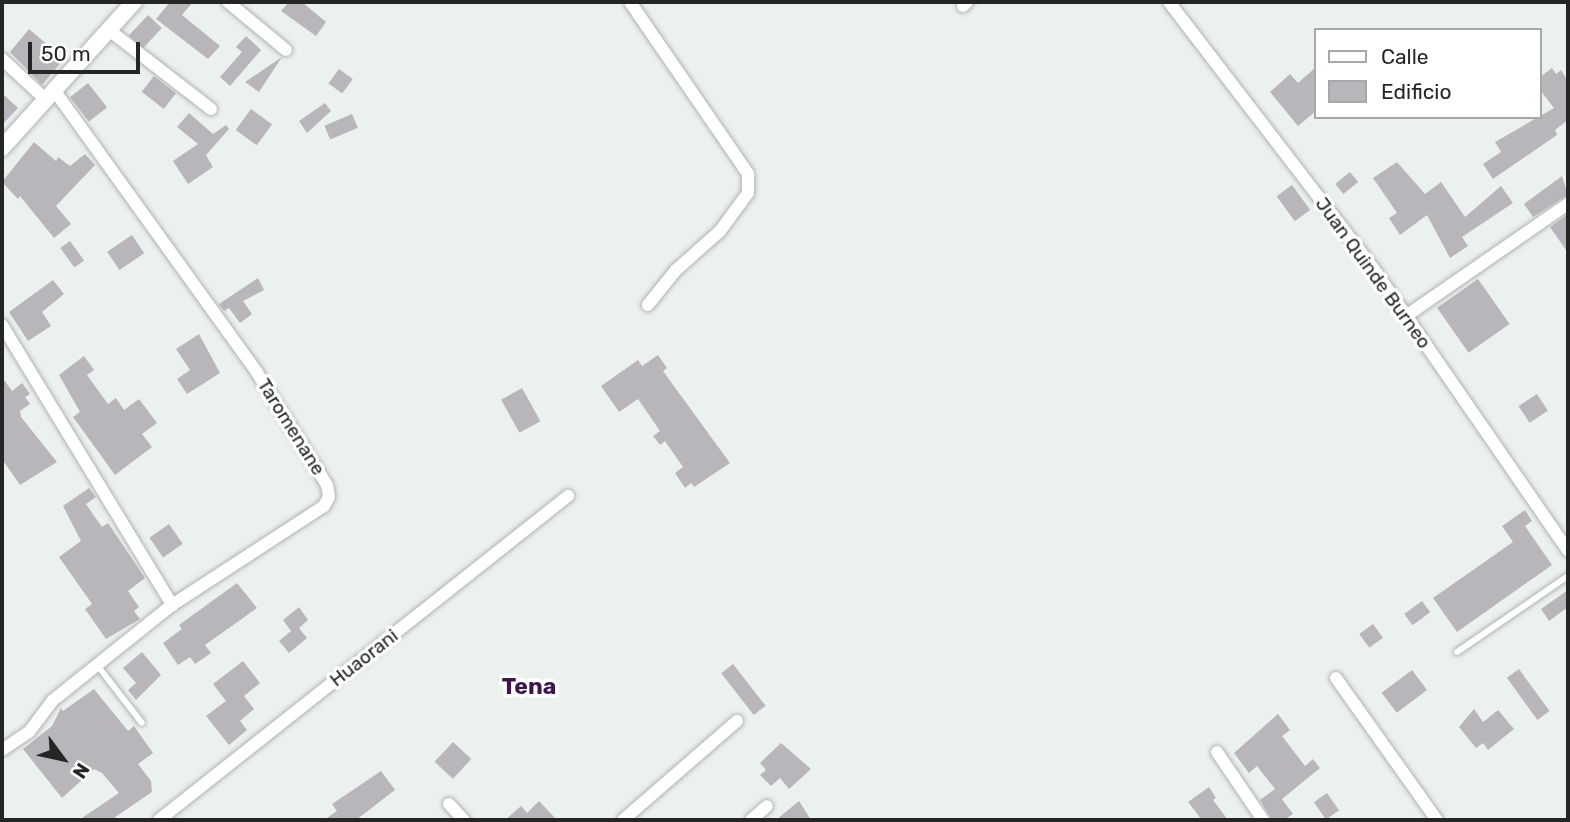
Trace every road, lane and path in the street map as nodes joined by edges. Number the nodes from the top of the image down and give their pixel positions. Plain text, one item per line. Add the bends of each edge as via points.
1 (134, 2) edge
2 (228, 2) edge
3 (630, 2) edge
4 (1169, 2) edge
5 (109, 30) junction
6 (286, 50) dead end
7 (2, 59) edge
8 (50, 94) junction
9 (211, 109) dead end
10 (2, 148) edge
11 (1568, 204) edge
12 (648, 305) dead end
13 (1406, 316) junction
14 (2, 325) edge
15 (568, 496) dead end
16 (1568, 551) edge
17 (1568, 576) edge
18 (172, 605) junction
19 (1457, 652) dead end
20 (97, 665) junction
21 (1336, 678) dead end
22 (737, 721) dead end
23 (142, 723) dead end
24 (2, 750) edge
25 (1217, 752) dead end
26 (449, 804) dead end
27 (767, 806) dead end
28 (159, 820) edge
29 (464, 820) edge
30 (623, 820) edge
31 (751, 820) edge
32 (1263, 820) edge
33 (1437, 820) edge

1 - 5 street
2 - 6 street
3 - 12 street via 748,174 748,193 720,231 676,270
4 - 13 street, Juan Quinde Burneo
5 - 8 street
5 - 9 street
7 - 8 street, Taromenane
8 - 10 street
8 - 18 street, Taromenane via 233,337 327,485 329,497 324,506
11 - 13 street
13 - 16 street, Juan Quinde Burneo
14 - 18 street
15 - 28 street, Huaorani
17 - 19 lane
18 - 20 street, Taromenane
20 - 23 lane
20 - 24 street, Taromenane via 52,701 29,732
21 - 33 street
22 - 30 street
25 - 32 street
26 - 29 street
27 - 31 street

